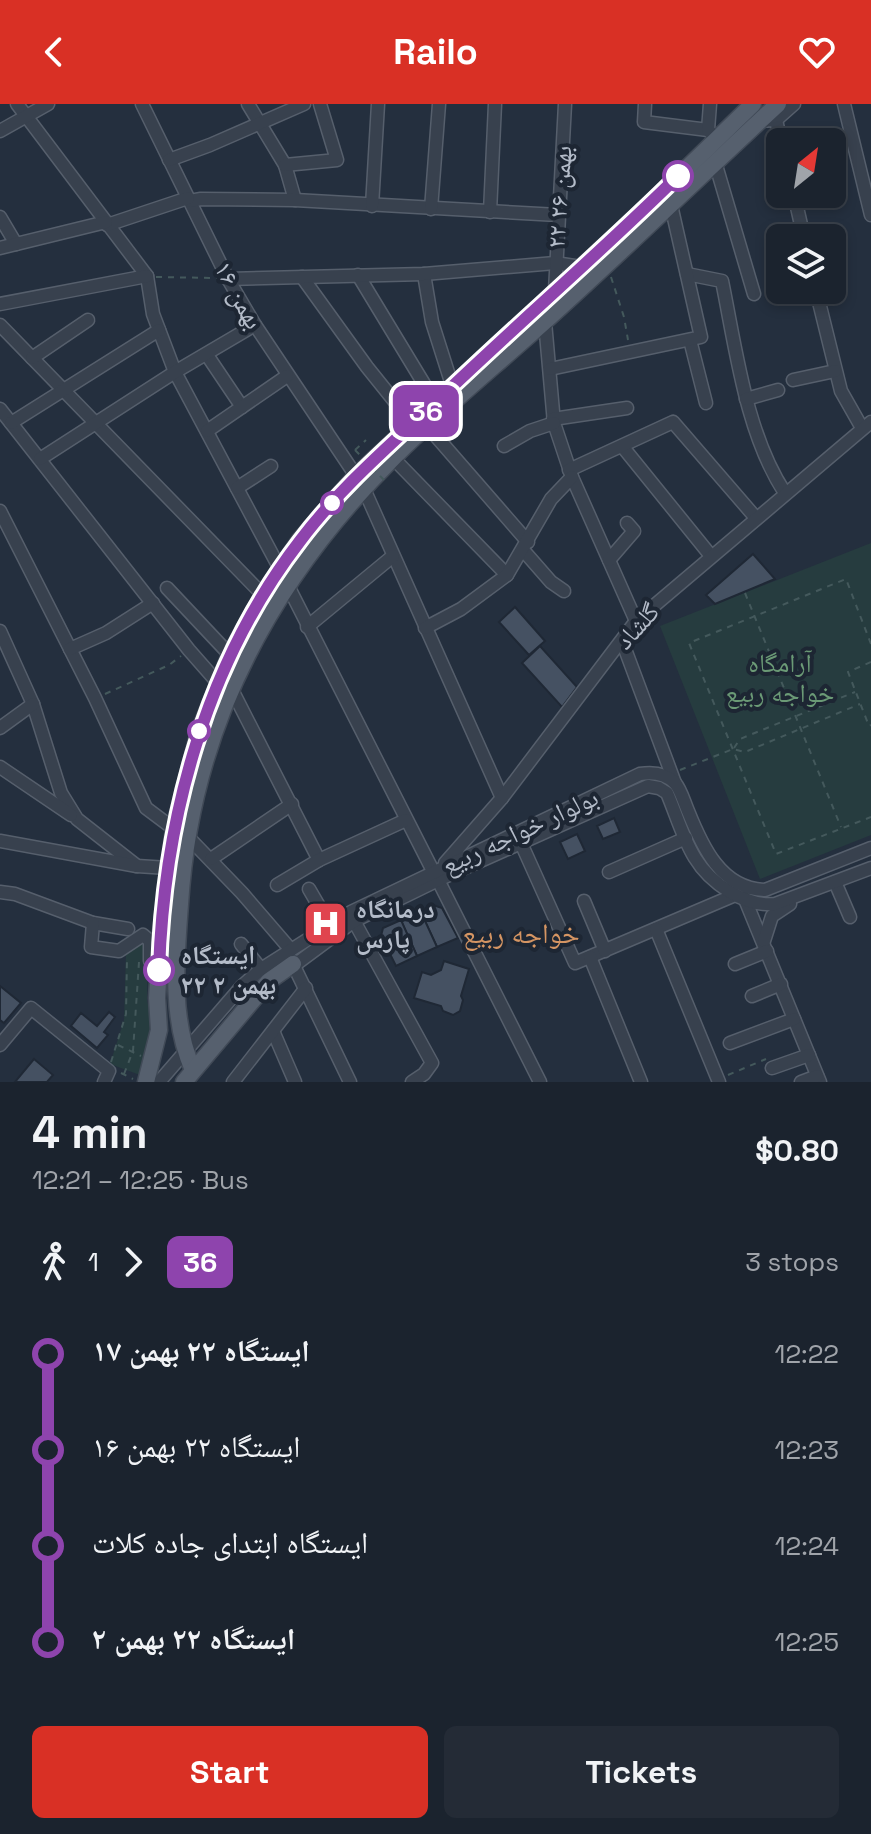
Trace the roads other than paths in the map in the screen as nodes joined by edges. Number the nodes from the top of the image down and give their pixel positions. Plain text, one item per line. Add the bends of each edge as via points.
1 (17, 104) edge
2 (48, 104) edge
3 (142, 104) edge
4 (248, 104) edge
5 (304, 104) edge
6 (320, 104) edge
7 (378, 104) edge
8 (439, 104) edge
9 (495, 104) edge
10 (565, 104) edge
11 (645, 104) edge
12 (710, 104) edge
13 (753, 104) edge
14 (794, 104) edge
15 (844, 104) edge
16 (777, 112) edge
17 (26, 117) junction
18 (259, 123) junction
19 (0, 131) edge
20 (712, 134) junction
21 (169, 160) junction
22 (715, 162) junction
23 (285, 165) junction
24 (189, 200) junction
25 (295, 200) junction
26 (671, 205) junction
27 (372, 206) junction
28 (431, 209) junction
29 (490, 212) junction
30 (558, 215) junction
31 (871, 215) edge
32 (0, 217) edge
33 (107, 224) junction
34 (16, 244) junction
35 (0, 248) edge
36 (555, 263) junction
37 (581, 267) junction
38 (424, 274) junction
39 (687, 274) junction
40 (358, 275) junction
41 (147, 276) junction
42 (302, 277) junction
43 (228, 279) junction
44 (555, 291) junction
45 (754, 294) dead end
46 (0, 304) edge
47 (819, 304) edge
48 (88, 320) dead end
49 (545, 322) junction
50 (0, 325) edge
51 (255, 325) junction
52 (159, 330) junction
53 (696, 339) junction
54 (207, 355) junction
55 (32, 358) junction
56 (550, 369) junction
57 (835, 371) junction
58 (175, 372) junction
59 (287, 376) junction
60 (793, 380) dead end
61 (452, 385) junction
62 (63, 390) junction
63 (778, 390) dead end
64 (746, 399) junction
65 (435, 402) junction
66 (706, 403) dead end
67 (242, 407) junction
68 (627, 408) dead end
69 (0, 409) edge
70 (554, 421) junction
71 (11, 423) junction
72 (94, 423) junction
73 (420, 425) junction
74 (867, 425) edge
75 (207, 431) junction
76 (504, 446) dead end
77 (622, 446) junction
78 (393, 458) junction
79 (40, 459) junction
80 (271, 466) dead end
81 (571, 474) junction
82 (360, 482) junction
83 (237, 488) junction
84 (785, 493) junction
85 (0, 511) edge
86 (756, 518) junction
87 (627, 523) dead end
88 (526, 546) junction
89 (393, 556) junction
90 (711, 556) junction
91 (609, 560) junction
92 (507, 575) junction
93 (284, 577) junction
94 (167, 588) dead end
95 (564, 591) dead end
96 (263, 595) junction
97 (153, 603) junction
98 (636, 621) junction
99 (307, 627) junction
100 (425, 628) junction
101 (0, 631) edge
102 (622, 641) junction
103 (70, 649) junction
104 (230, 655) junction
105 (224, 685) junction
106 (33, 704) junction
107 (0, 728) edge
108 (0, 767) edge
109 (674, 778) junction
110 (502, 798) junction
111 (292, 804) junction
112 (77, 819) junction
113 (406, 820) junction
114 (180, 832) junction
115 (686, 838) junction
116 (0, 841) edge
117 (521, 843) junction
118 (871, 848) edge
119 (211, 859) junction
120 (319, 860) junction
121 (137, 866) junction
122 (168, 868) junction
123 (871, 868) edge
124 (609, 872) dead end
125 (437, 873) junction
126 (835, 882) junction
127 (277, 885) dead end
128 (309, 889) dead end
129 (816, 889) junction
130 (0, 892) edge
131 (742, 894) junction
132 (584, 901) dead end
133 (850, 917) dead end
134 (354, 921) junction
135 (93, 923) junction
136 (330, 925) junction
137 (128, 929) dead end
138 (656, 929) junction
139 (241, 944) dead end
140 (765, 946) junction
141 (605, 951) junction
142 (292, 957) junction
143 (590, 957) junction
144 (735, 964) dead end
145 (159, 968) junction
146 (261, 969) junction
147 (781, 984) junction
148 (306, 988) junction
149 (752, 996) dead end
150 (794, 1019) junction
151 (159, 1030) junction
152 (273, 1031) junction
153 (730, 1043) dead end
154 (0, 1045) edge
155 (182, 1055) junction
156 (809, 1055) junction
157 (774, 1062) road end
158 (429, 1073) edge
159 (106, 1076) edge
160 (190, 1078) edge
161 (238, 1079) edge
162 (818, 1079) edge
163 (718, 1080) edge
164 (143, 1082) edge
165 (159, 1082) edge
166 (295, 1082) edge
167 (350, 1082) edge
168 (412, 1082) edge
169 (540, 1082) edge
170 (641, 1082) edge
171 (801, 1082) edge

1 - 17 street
2 - 17 street
3 - 21 street, بهمن ۱۶
4 - 18 street
5 - 18 street
6 - 23 street via 337,160
7 - 27 street
8 - 28 street
9 - 29 street
10 - 30 street, ۲۲ بهمن ۲۶
11 - 20 street via 644,122
12 - 20 street
13 - 20 main road
14 - 16 street
15 - 31 street
16 - 22 main road via 758,121
17 - 19 street
17 - 33 street
18 - 21 street
18 - 23 street
20 - 37 main road via 647,207
21 - 24 street, بهمن ۱۶
22 - 26 main road
22 - 45 street
23 - 25 street
24 - 25 street
24 - 33 street
24 - 43 street, بهمن ۱۶
25 - 27 street
26 - 39 street
26 - 49 main road
27 - 28 street
28 - 29 street
29 - 30 street
30 - 36 street, ۲۲ بهمن ۲۶
32 - 34 street
33 - 34 street
33 - 41 street
34 - 35 street
36 - 37 street, ۲۲ بهمن ۲۶
36 - 38 street
36 - 44 street
37 - 44 main road
38 - 40 street
38 - 61 street
39 - 53 street
39 - 64 street via 722,281
40 - 42 street
40 - 65 street
41 - 46 street
41 - 52 street
42 - 43 street
42 - 73 street via 367,367
43 - 51 street, بهمن ۱۶
44 - 61 main road
47 - 57 street
48 - 55 street
49 - 56 street
49 - 73 main road
50 - 55 street
51 - 54 street
51 - 59 street, بهمن ۱۶
52 - 58 street
52 - 62 street
53 - 56 street
53 - 66 street
54 - 58 street
54 - 67 street
55 - 62 street
56 - 70 street
57 - 60 street
57 - 74 street via 841,391
58 - 72 street
58 - 75 street
59 - 67 street
59 - 82 street, بهمن ۱۶
61 - 65 main road
62 - 71 street
62 - 72 street
63 - 64 street
64 - 84 street
65 - 73 main road
67 - 75 street
68 - 70 street
69 - 71 street
70 - 76 street
70 - 81 street
71 - 79 street
72 - 79 street
72 - 96 street
73 - 78 main road
73 - 82 main road
73 - 88 street
74 - 84 street, گلشاد
75 - 83 street
77 - 81 street
77 - 86 street via 673,422
77 - 90 street
78 - 82 main road
78 - 92 street
79 - 97 street
80 - 83 street
81 - 88 street
81 - 91 street
82 - 89 street, بهمن ۱۶
82 - 93 main road via 300,540
83 - 93 street
84 - 86 street, گلشاد
85 - 103 street
86 - 90 street, گلشاد
87 - 91 street via 634,531
88 - 92 street
88 - 95 street via 551,582
89 - 99 street
89 - 100 street, بهمن ۱۶
90 - 98 street, گلشاد
91 - 98 street
92 - 100 street
93 - 96 main road
93 - 99 street
93 - 105 main road
94 - 104 street
96 - 104 main road
97 - 103 street
97 - 105 street
98 - 102 street, گلشاد
99 - 113 street
100 - 110 street, بهمن ۱۶
101 - 106 street
102 - 109 street
102 - 110 street, گلشاد
103 - 114 street via 146,808
104 - 105 main road
105 - 111 street
105 - 114 main road via 199,732
106 - 107 street
106 - 112 street via 61,793
108 - 112 street
109 - 125 street, بولوار خواجه ربیع via 640,774
109 - 131 street via 705,853
110 - 125 street, گلشاد
111 - 119 street
111 - 120 street
112 - 121 street
113 - 120 street
113 - 125 street
114 - 119 street
114 - 122 main road
114 - 155 main road via 177,998
115 - 117 street, بولوار خواجه ربیع via 667,793 652,786
115 - 124 street
115 - 131 street, بولوار خواجه ربیع via 695,860
116 - 121 street
117 - 125 street, بولوار خواجه ربیع
117 - 143 street via 575,963
118 - 131 street
119 - 142 street
120 - 127 street
121 - 122 street
122 - 145 main road
123 - 126 street
125 - 134 street, بولوار خواجه ربیع
125 - 136 street, بولوار خواجه ربیع
125 - 169 street
126 - 129 street
126 - 133 street
128 - 136 street
129 - 131 street via 775,904
129 - 140 street via 772,916
130 - 135 street
131 - 138 street
131 - 140 street
132 - 141 street
134 - 142 street, بولوار خواجه ربیع
134 - 158 street
135 - 137 street
135 - 145 street via 91,947 119,951 138,936 147,936 150,961
136 - 142 street, بولوار خواجه ربیع
138 - 141 street
138 - 163 street
139 - 146 street
140 - 144 street
140 - 147 street
141 - 143 street
142 - 146 street, بولوار خواجه ربیع
142 - 148 street
142 - 160 main road
143 - 170 street
145 - 151 main road
146 - 155 street, بولوار خواجه ربیع
147 - 149 street
147 - 150 street
148 - 152 street
148 - 167 street
150 - 153 street
150 - 156 street
151 - 155 main road
151 - 164 main road
152 - 161 street
152 - 166 street
154 - 159 street via 31,1008
155 - 160 main road
155 - 165 street, بولوار خواجه ربیع
156 - 157 street
156 - 162 street
158 - 168 street
162 - 171 street

